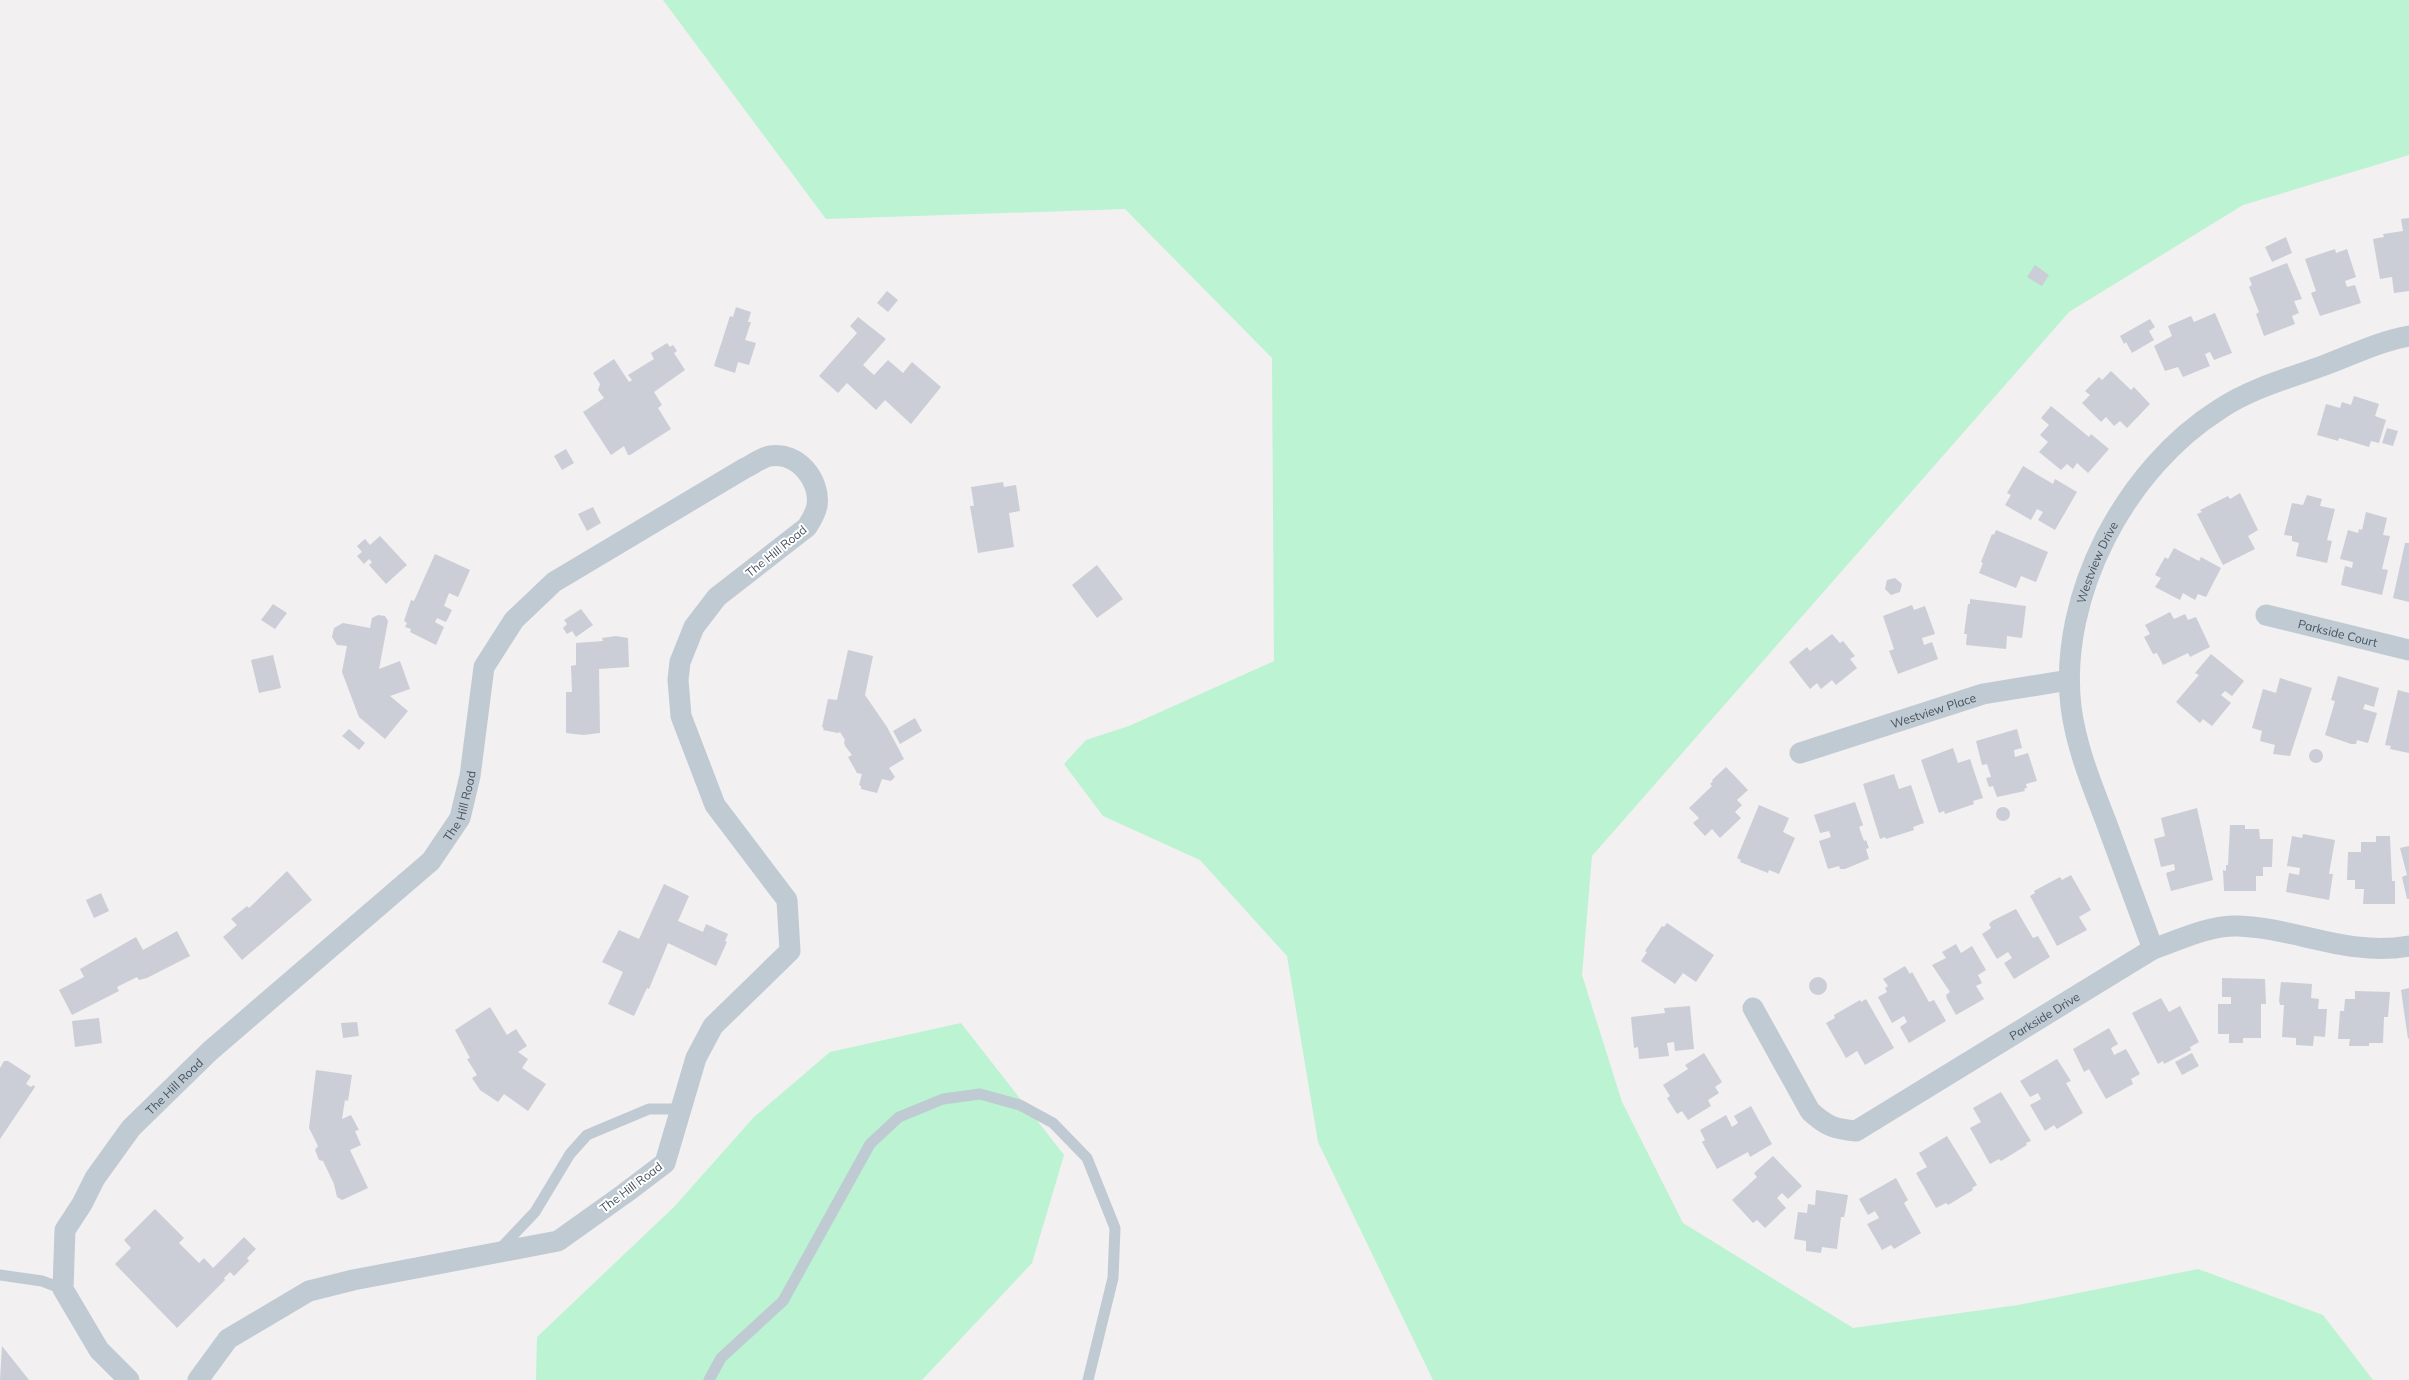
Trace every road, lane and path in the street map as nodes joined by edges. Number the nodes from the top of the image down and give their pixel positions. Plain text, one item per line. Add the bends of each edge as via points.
1 (2409, 336) edge
2 (2266, 615) dead end
3 (2409, 650) edge
4 (2069, 680) junction
5 (1800, 753) dead end
6 (2409, 946) edge
7 (2153, 949) junction
8 (1753, 1008) dead end
9 (679, 1109) junction
10 (497, 1252) junction
11 (0, 1275) edge
12 (63, 1289) junction
13 (129, 1380) edge
14 (198, 1380) edge
15 (709, 1380) edge
16 (1088, 1380) edge

1 - 4 street, Westview Drive via 2240,397 2202,421 2164,453 2130,495 2104,543 2075,622
2 - 3 street, Parkside Court
4 - 5 street, Westview Place via 1983,694
4 - 7 street, Westview Drive via 2075,733 2083,759
6 - 7 street, Parkside Drive via 2371,950 2236,926 2206,930
7 - 8 street, Parkside Drive via 1856,1131 1835,1129 1810,1111
9 - 10 lane via 649,1110 587,1135 570,1154 535,1212
9 - 10 street, The Hill Road via 665,1163 558,1241
9 - 12 street, The Hill Road via 696,1058 713,1026 790,951 787,900 715,805 686,734 678,698 683,653 704,611 717,597 807,527 813,518 818,495 815,484 802,465 780,456 769,456 745,468 554,582 514,620 484,666 470,776 460,818 431,860 210,1051 131,1128 95,1178 65,1230
10 - 14 street, The Hill Road via 310,1291 228,1339
11 - 12 lane
12 - 13 street via 99,1350
15 - 16 lane via 721,1358 783,1301 870,1144 899,1117 943,1099 980,1094 1020,1105 1053,1123 1086,1158 1115,1228 1113,1278

